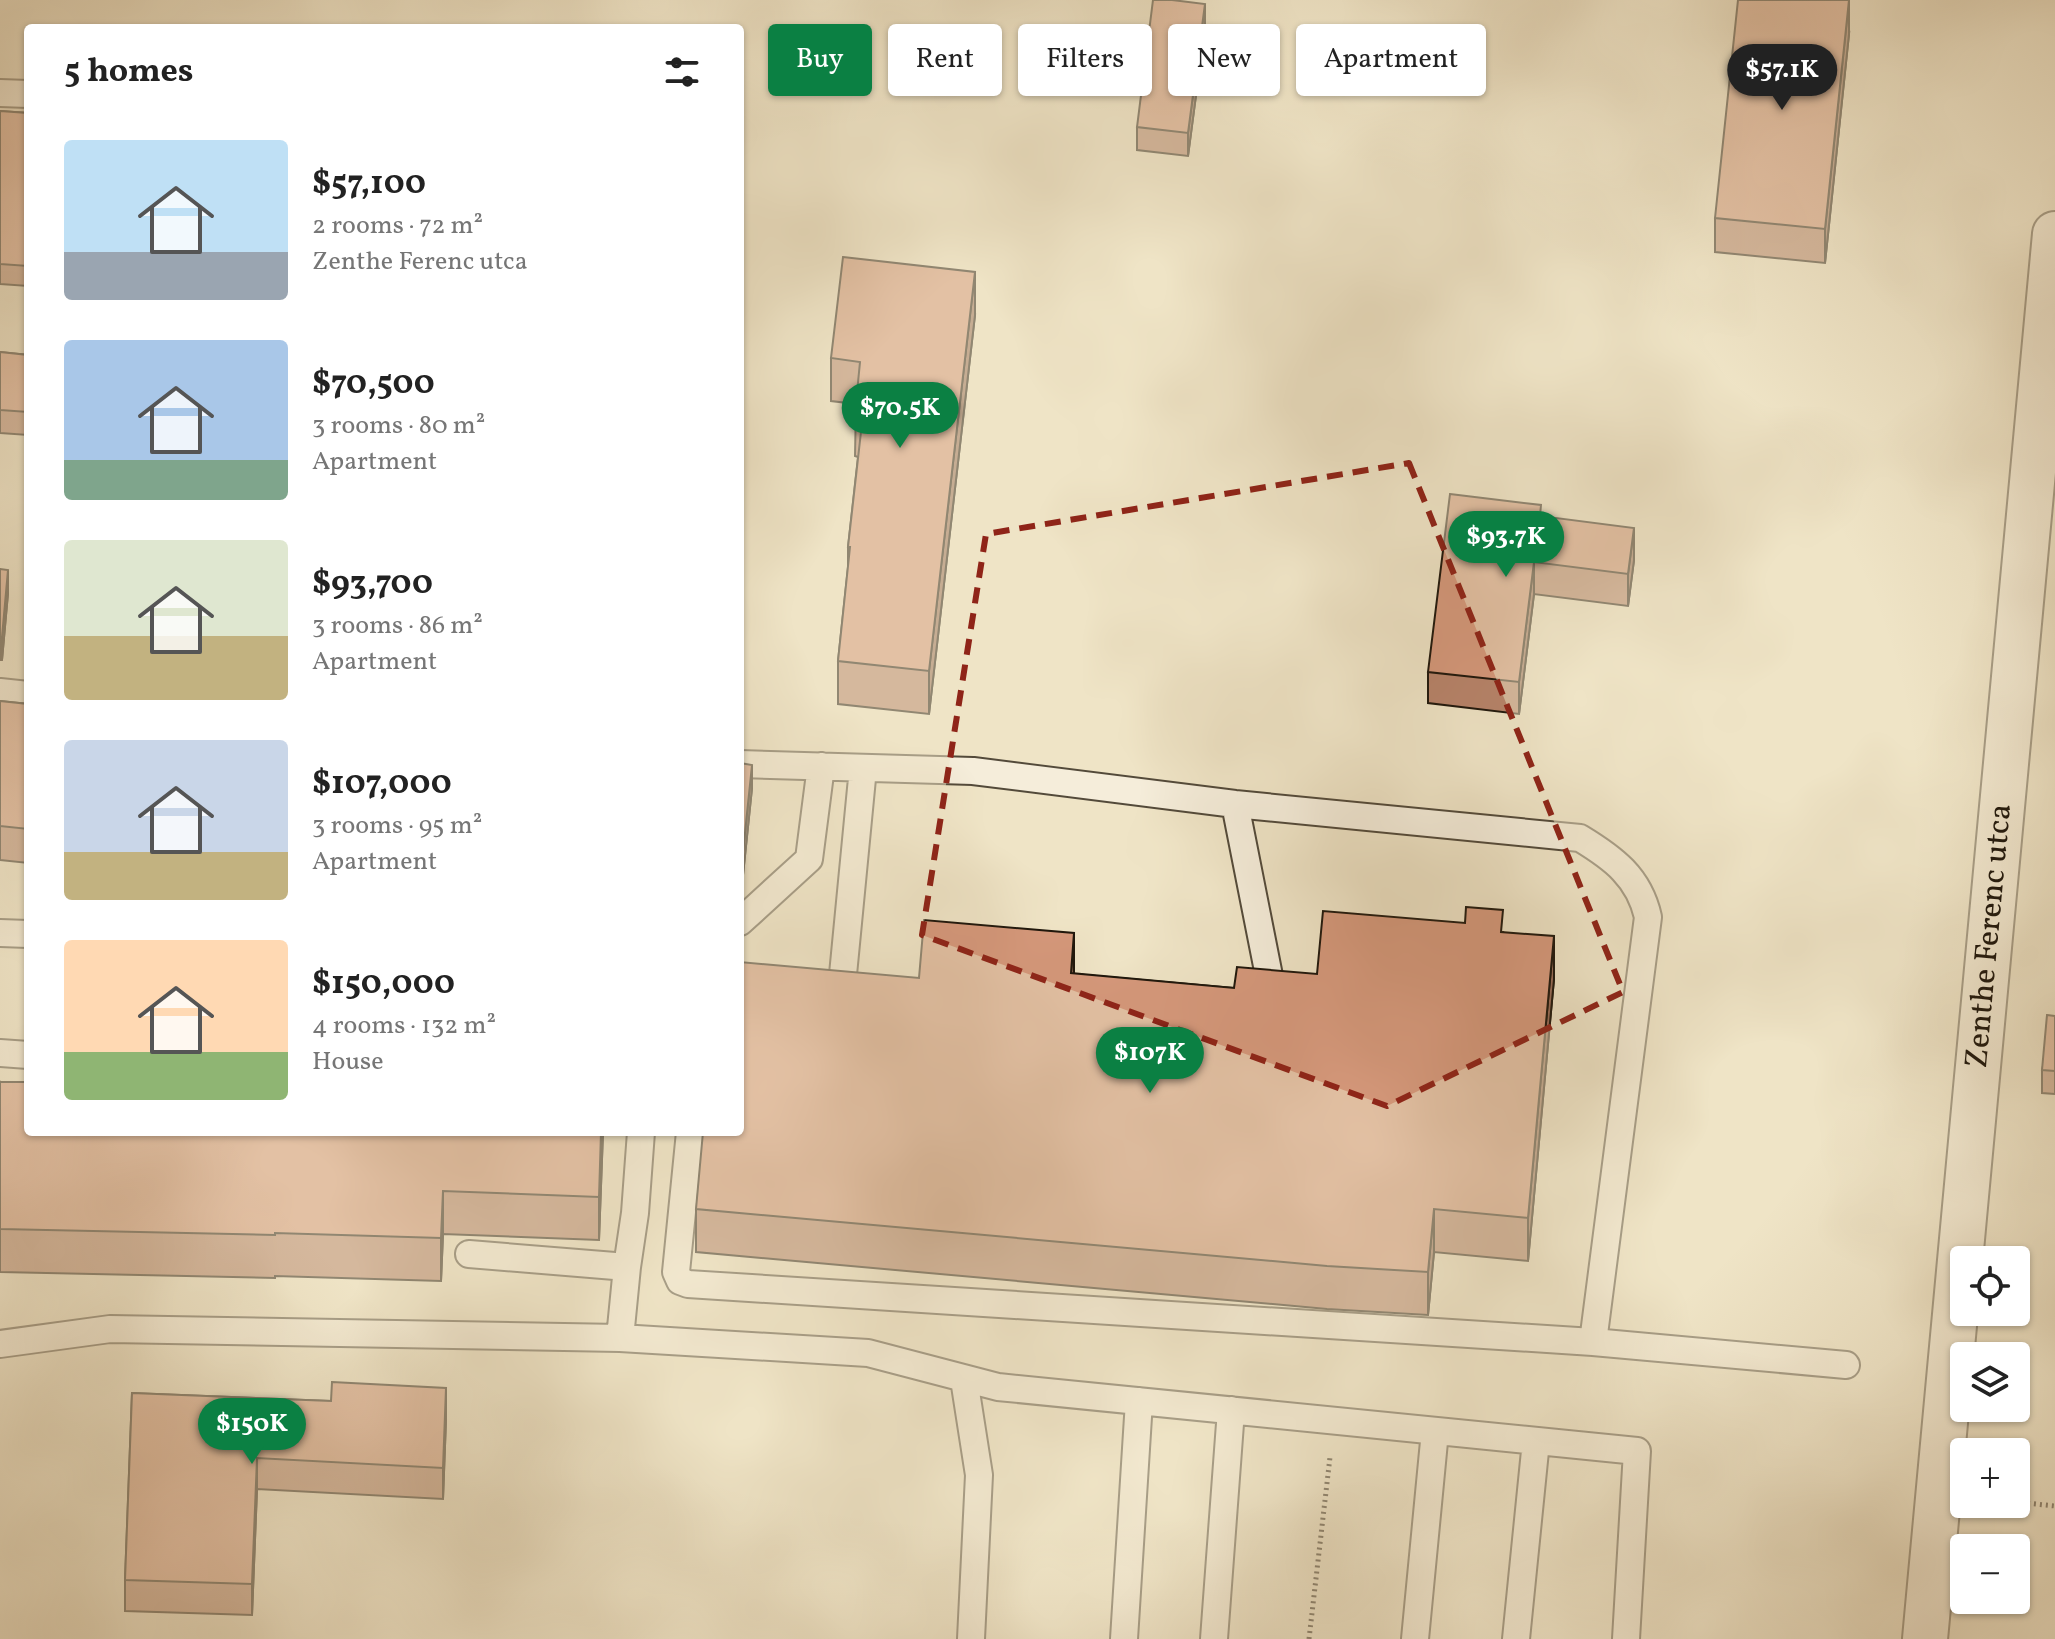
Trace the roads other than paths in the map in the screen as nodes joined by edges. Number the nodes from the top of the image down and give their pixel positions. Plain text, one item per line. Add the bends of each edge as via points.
1 (0, 93) edge
2 (24, 94) edge
3 (2055, 234) edge
4 (0, 692) edge
5 (24, 695) edge
6 (744, 764) edge
7 (821, 766) junction
8 (863, 768) junction
9 (1235, 804) junction
10 (744, 918) edge
11 (0, 933) edge
12 (24, 934) edge
13 (1272, 991) edge
14 (841, 995) edge
15 (0, 1053) edge
16 (24, 1055) edge
17 (641, 1136) edge
18 (690, 1136) edge
19 (469, 1254) dead end
20 (627, 1267) junction
21 (620, 1338) junction
22 (1593, 1342) junction
23 (0, 1344) edge
24 (1846, 1365) dead end
25 (964, 1379) junction
26 (1139, 1401) junction
27 (1231, 1410) junction
28 (1435, 1431) junction
29 (1536, 1441) junction
30 (971, 1639) edge
31 (1124, 1639) edge
32 (1214, 1639) edge
33 (1415, 1639) edge
34 (1516, 1639) edge
35 (1626, 1639) edge
36 (1925, 1639) edge

1 - 2 lane
3 - 36 street, Zenthe Ferenc utca
4 - 5 lane
6 - 7 lane
7 - 8 lane
7 - 10 lane via 809,859
8 - 9 lane via 973,771
8 - 14 lane
9 - 13 lane
9 - 22 lane via 1580,838 1615,860 1639,888 1648,917
11 - 12 lane
15 - 16 lane
17 - 20 lane
18 - 22 lane via 676,1272 688,1284
19 - 20 lane
20 - 21 lane
21 - 23 lane via 110,1329
21 - 25 lane via 868,1353
22 - 24 lane
25 - 26 lane
25 - 30 lane via 979,1475
26 - 27 lane
26 - 31 lane
27 - 28 lane
27 - 32 lane
28 - 29 lane
28 - 33 lane
29 - 34 lane
29 - 35 lane via 1637,1451

